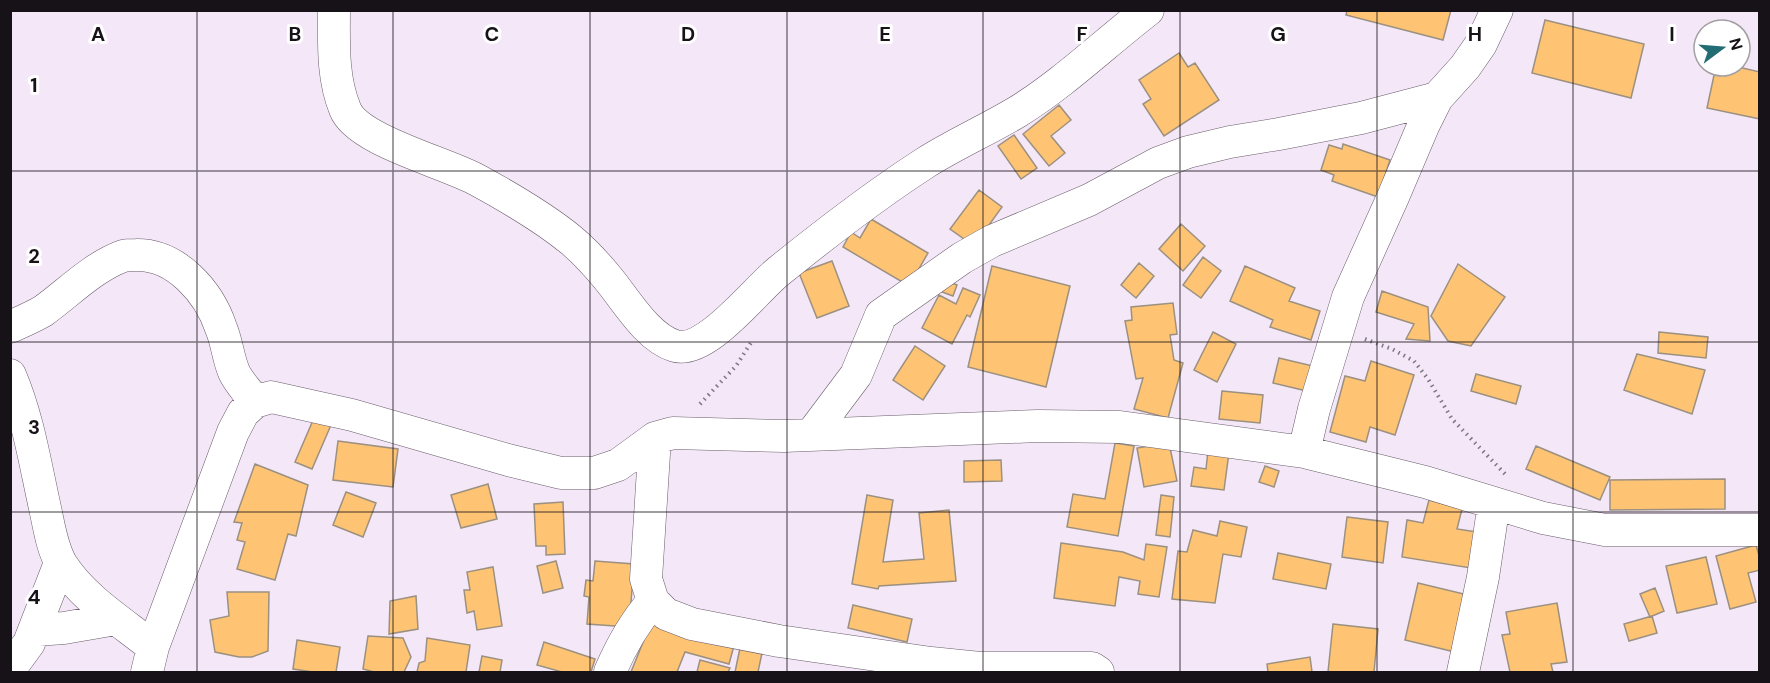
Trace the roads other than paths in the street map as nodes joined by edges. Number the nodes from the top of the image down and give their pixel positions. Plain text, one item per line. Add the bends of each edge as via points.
1 (334, 10) edge
2 (1148, 10) edge
3 (1497, 10) edge
4 (1437, 98) junction
5 (10, 327) edge
6 (10, 375) edge
7 (255, 402) junction
8 (664, 435) junction
9 (811, 435) junction
10 (1304, 452) junction
11 (1503, 493) junction
12 (1760, 530) edge
13 (60, 563) junction
14 (654, 601) junction
15 (116, 619) junction
16 (35, 630) junction
17 (150, 660) edge
18 (10, 669) edge
19 (610, 672) edge
20 (1098, 672) edge
21 (1463, 672) edge

1 - 2 street via 334,62 345,110 353,122 369,133 475,178 524,207 572,241 647,326 662,341 678,347 707,338 769,279 855,211 929,160 1017,111 1070,75
3 - 4 street via 1465,68
4 - 9 street via 1361,118 1188,152 992,241 880,315 856,375
4 - 10 street via 1348,297
5 - 7 street via 40,313 124,255 149,255 169,261 188,276 204,297 222,328 235,375
6 - 13 street
7 - 8 street via 271,397 352,415 561,472 594,473 618,465
7 - 17 street via 232,432
8 - 9 street
8 - 14 street via 646,579
9 - 10 street via 1038,426 1120,427
10 - 11 street via 1425,482
11 - 12 street via 1543,518 1605,530
11 - 21 street
13 - 15 street
13 - 16 street
14 - 19 street via 636,620
14 - 20 street via 666,614 692,624 812,646 980,668 1092,668
15 - 16 street
15 - 17 street
16 - 18 street

